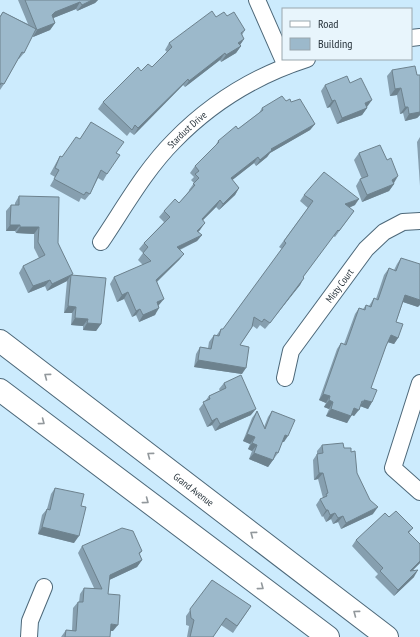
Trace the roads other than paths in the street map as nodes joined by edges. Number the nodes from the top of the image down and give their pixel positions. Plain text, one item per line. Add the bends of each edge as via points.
1 (257, 0) edge
2 (282, 57) edge
3 (283, 60) edge
4 (304, 60) edge
5 (286, 66) junction
6 (420, 221) edge
7 (101, 242) dead end
8 (0, 341) edge
9 (285, 378) dead end
10 (420, 383) edge
11 (0, 390) edge
12 (420, 492) edge
13 (44, 587) dead end
14 (29, 637) edge
15 (328, 637) edge
16 (387, 637) edge

1 - 2 street
3 - 5 street
4 - 5 street, Stardust Drive
5 - 7 street, Stardust Drive via 238,89 203,114 173,141
6 - 9 street, Misty Court via 403,222 384,232 366,249 291,351
16 -> 8 main road, Grand Avenue
10 - 12 street via 393,468
11 -> 15 main road
13 - 14 street via 30,621

